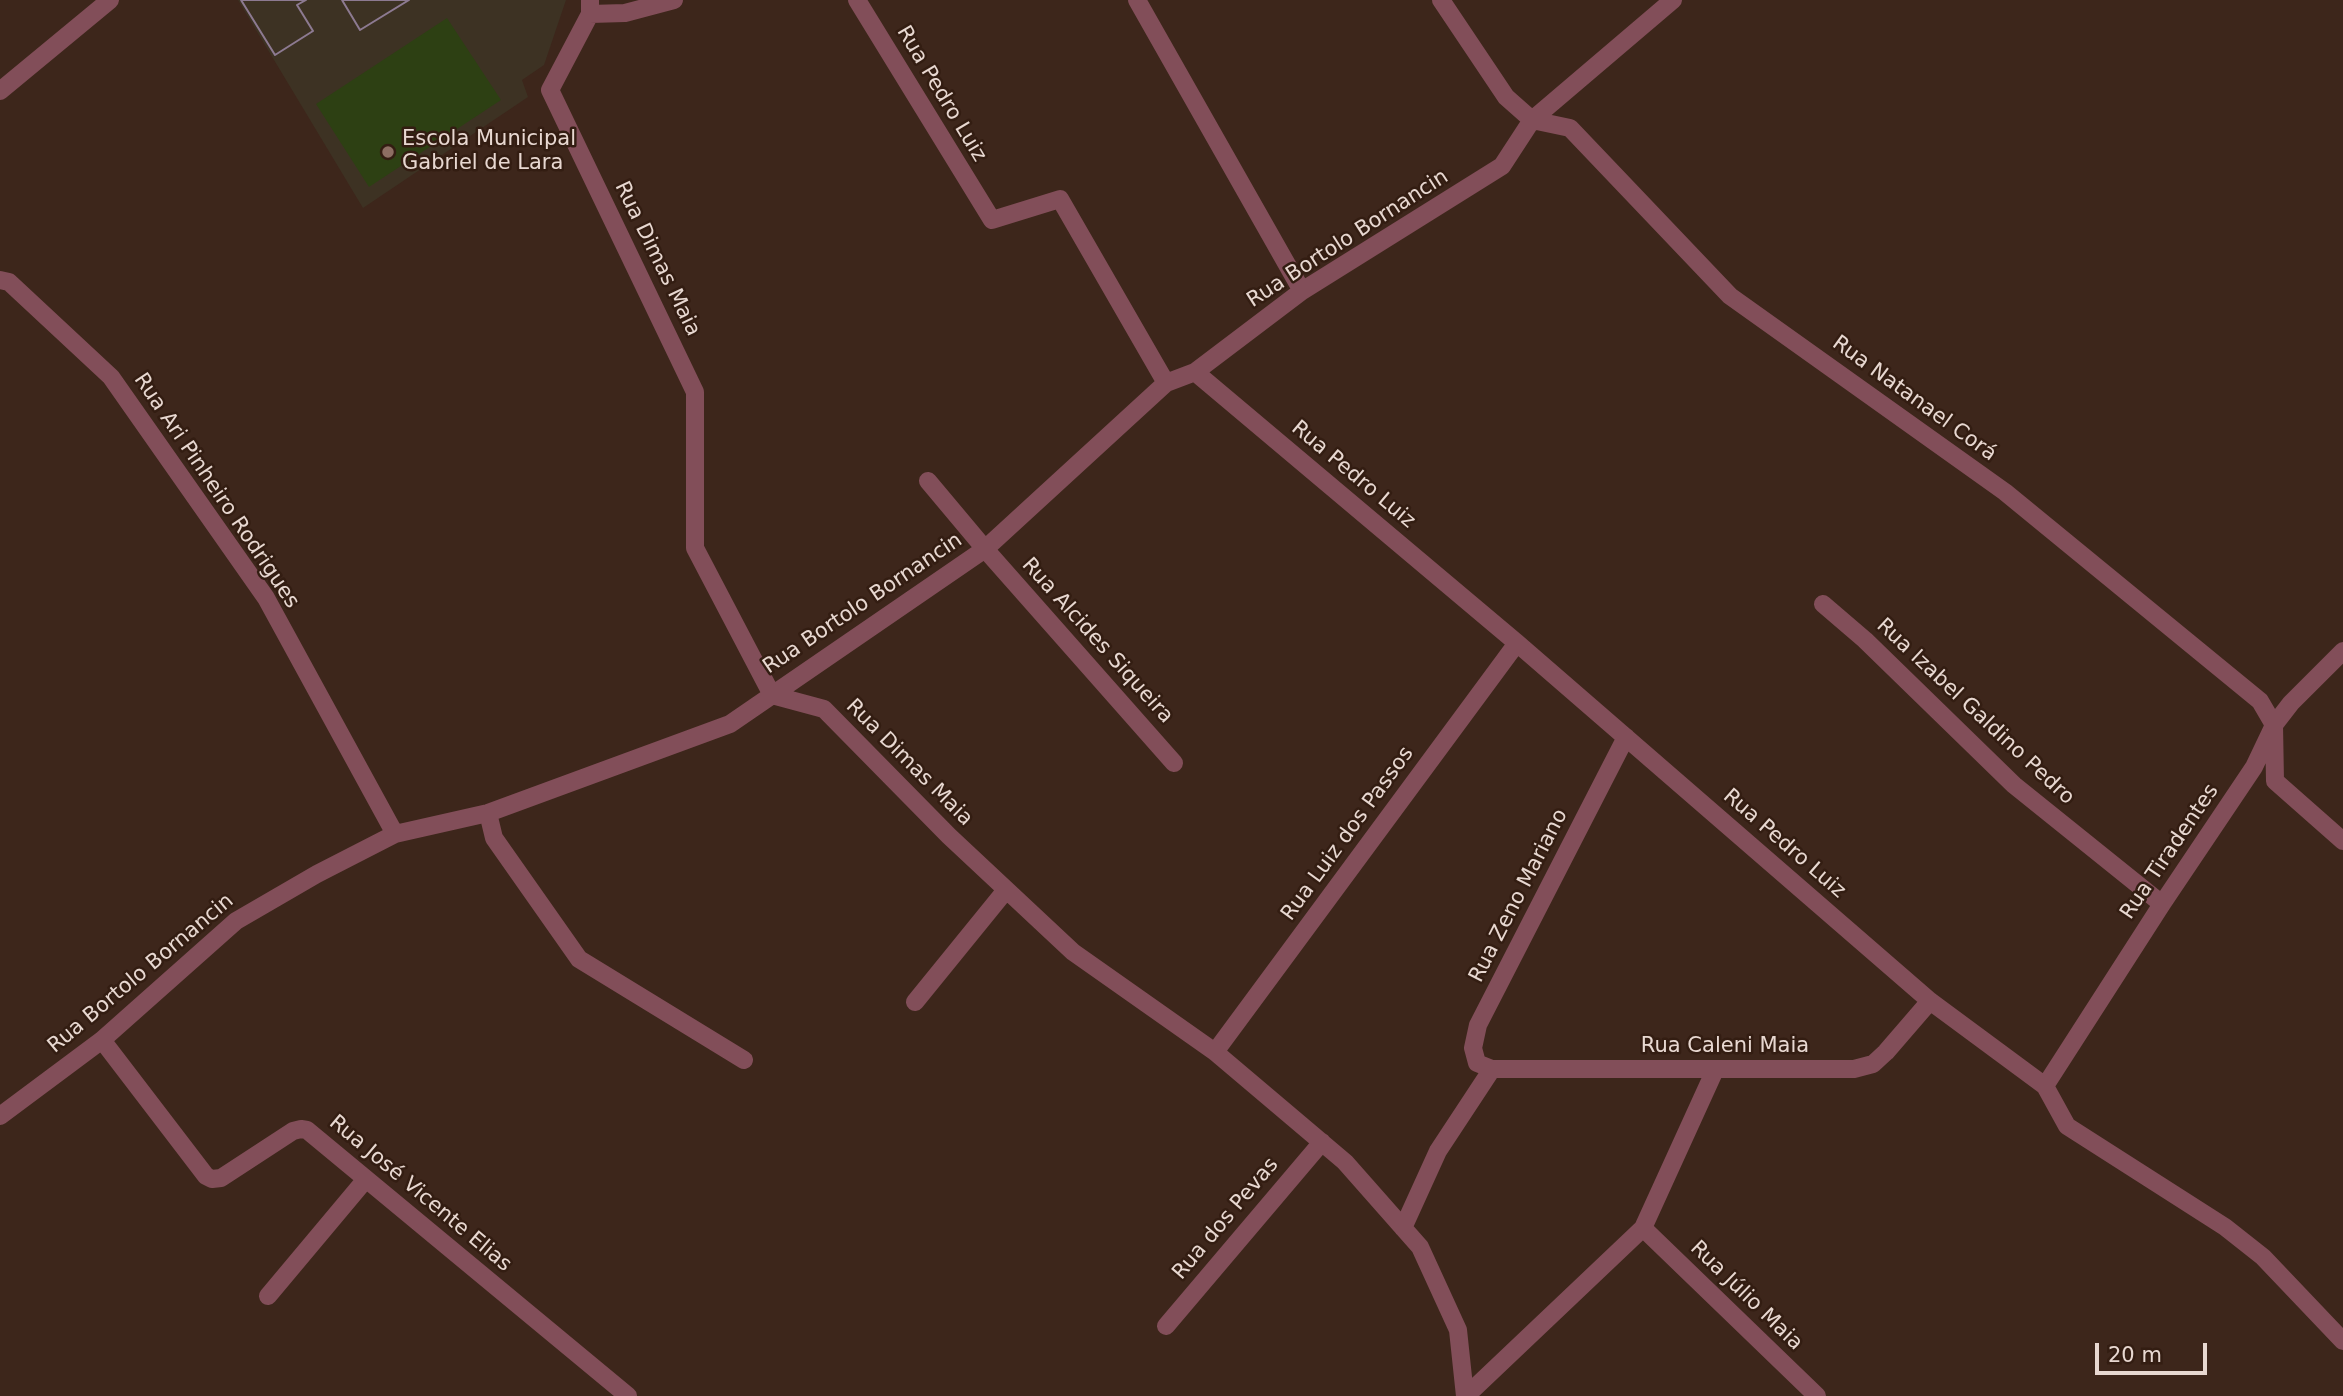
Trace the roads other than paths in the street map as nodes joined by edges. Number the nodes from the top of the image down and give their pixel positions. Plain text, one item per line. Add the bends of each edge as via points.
1 (110, 0) edge
2 (674, 0) edge
3 (857, 0) edge
4 (1137, 0) edge
5 (1441, 0) edge
6 (1673, 0) edge
7 (590, 7) edge
8 (0, 90) edge
9 (1532, 120) junction
10 (0, 280) edge
11 (1302, 291) junction
12 (1195, 372) junction
13 (1166, 383) junction
14 (928, 481) dead end
15 (985, 549) junction
16 (1823, 604) dead end
17 (1517, 643) junction
18 (2343, 651) edge
19 (772, 695) junction
20 (2274, 725) junction
21 (1626, 737) junction
22 (1174, 762) dead end
23 (488, 813) junction
24 (395, 834) junction
25 (2343, 841) edge
26 (1006, 890) junction
27 (2162, 904) junction
28 (1930, 1001) junction
29 (915, 1002) dead end
30 (102, 1040) junction
31 (1215, 1052) junction
32 (744, 1060) dead end
33 (1492, 1069) junction
34 (1715, 1070) junction
35 (2045, 1086) junction
36 (0, 1116) edge
37 (1322, 1142) junction
38 (366, 1179) junction
39 (1403, 1228) junction
40 (1643, 1228) junction
41 (268, 1296) dead end
42 (1166, 1326) dead end
43 (2343, 1341) edge
44 (628, 1396) edge
45 (1465, 1396) edge
46 (1818, 1396) edge

1 - 8 street
2 - 7 street via 625,13
3 - 13 street, Rua Pedro Luiz via 992,220 1060,199
4 - 11 street
5 - 9 street, Rua Natanael Corá via 1506,97
6 - 9 street, Rua Bortolo Bornancin
7 - 19 street, Rua Dimas Maia via 550,90 695,391 695,548
9 - 11 street, Rua Bortolo Bornancin via 1503,166
9 - 20 street, Rua Natanael Corá via 1570,128 1730,296 2005,492 2260,701
10 - 24 street, Rua Ari Pinheiro Rodrigues via 9,282 111,377 265,598
11 - 12 street, Rua Bortolo Bornancin
12 - 13 street, Rua Bortolo Bornancin
12 - 17 street, Rua Pedro Luiz
13 - 15 street, Rua Bortolo Bornancin
14 - 15 street, Rua Alcides Siqueira
15 - 19 street, Rua Bortolo Bornancin
15 - 22 street, Rua Alcides Siqueira
16 - 27 street, Rua Izabel Galdino Pedro via 2014,785
17 - 21 street, Rua Pedro Luiz
17 - 31 street, Rua Luiz dos Passos
18 - 20 street, Rua Tiradentes
19 - 23 street, Rua Bortolo Bornancin via 730,724
19 - 26 street, Rua Dimas Maia via 824,709
20 - 25 street via 2276,781
20 - 27 street, Rua Tiradentes via 2254,767
21 - 28 street, Rua Pedro Luiz
21 - 33 street, Rua Zeno Mariano via 1478,1025 1473,1053 1477,1063
23 - 24 street, Rua Bortolo Bornancin
23 - 32 street via 494,838 579,959
24 - 30 street, Rua Bortolo Bornancin via 236,920
26 - 29 street
26 - 31 street, Rua Dimas Maia via 1073,952
27 - 35 street, Rua Tiradentes
28 - 34 street, Rua Caleni Maia via 1873,1064 1854,1069
28 - 35 street, Rua Pedro Luiz
30 - 36 street, Rua Bortolo Bornancin
30 - 38 street, Rua José Vicente Elias via 206,1176 221,1178 232,1173 301,1129
31 - 37 street, Rua Dimas Maia
33 - 34 street, Rua Caleni Maia
33 - 39 street via 1438,1151
34 - 40 street
35 - 43 street, Rua Pedro Luiz via 2067,1126 2225,1227 2263,1257
37 - 39 street, Rua Dimas Maia
37 - 42 street, Rua dos Pevas
38 - 41 street
38 - 44 street, Rua José Vicente Elias
39 - 45 street, Rua Dimas Maia via 1420,1247 1458,1330
40 - 45 street
40 - 46 street, Rua Júlio Maia

